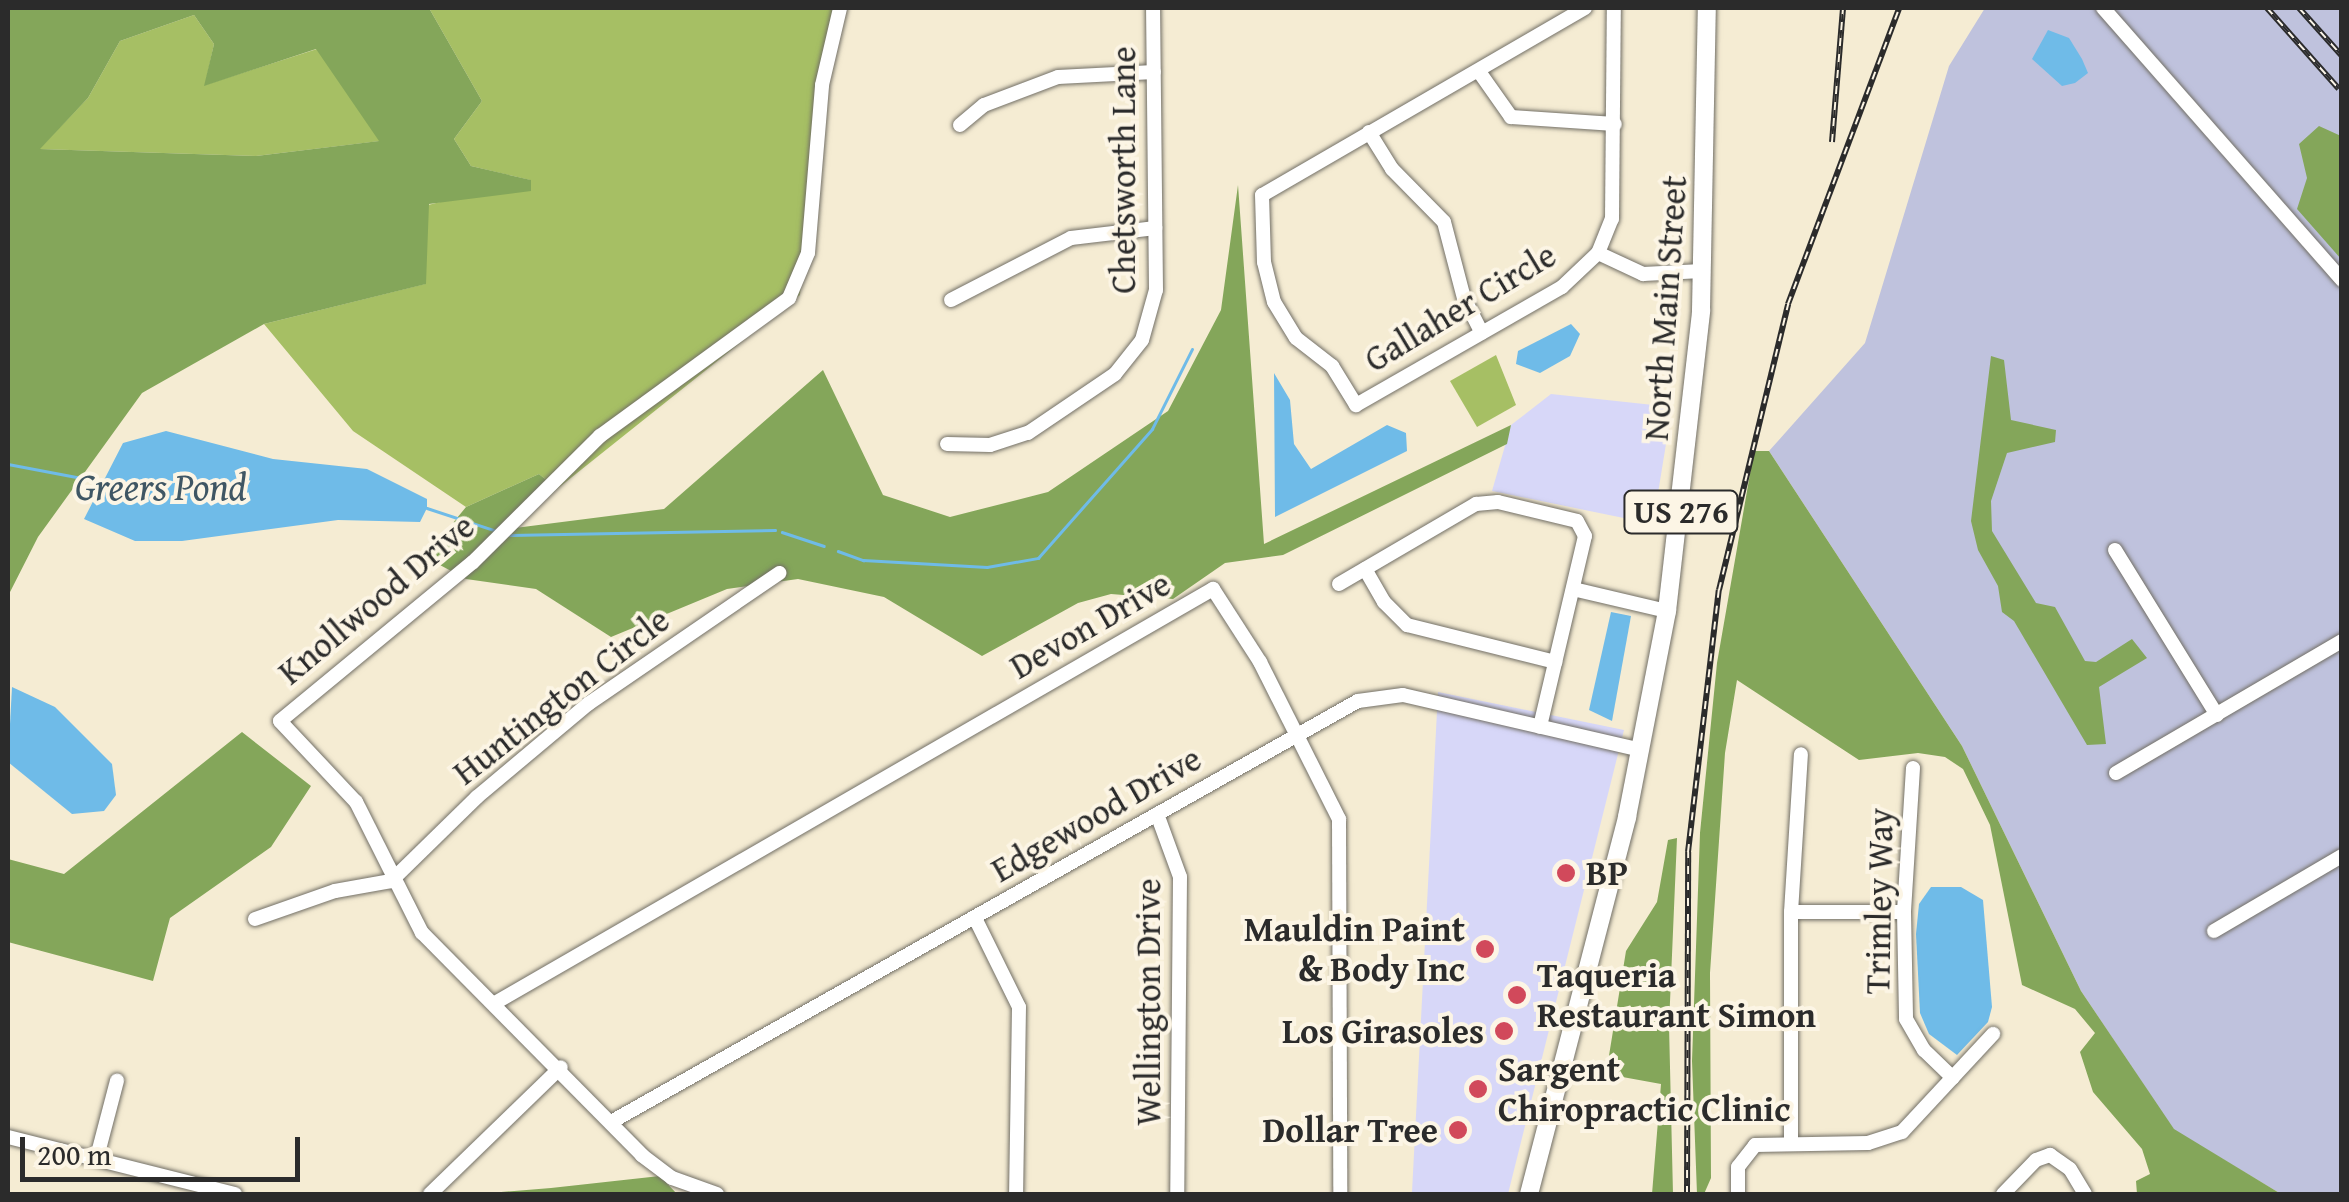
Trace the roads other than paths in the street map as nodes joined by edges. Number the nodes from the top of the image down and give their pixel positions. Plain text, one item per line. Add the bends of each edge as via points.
1 (840, 8) edge
2 (1153, 8) edge
3 (1584, 8) edge
4 (1614, 8) edge
5 (1707, 8) edge
6 (2103, 8) edge
7 (1154, 72) junction
8 (1480, 72) junction
9 (1615, 124) junction
10 (960, 125) dead end
11 (1369, 132) junction
12 (1155, 228) junction
13 (1598, 253) junction
14 (1702, 271) junction
15 (2342, 280) edge
16 (951, 300) dead end
17 (1482, 332) junction
18 (948, 444) dead end
19 (2115, 550) dead end
20 (1365, 568) junction
21 (778, 573) dead end
22 (1339, 584) dead end
23 (1573, 589) junction
24 (1667, 611) junction
25 (2342, 641) edge
26 (1556, 662) junction
27 (2217, 715) junction
28 (1540, 727) junction
29 (1298, 733) junction
30 (1640, 750) junction
31 (1802, 754) dead end
32 (1913, 768) dead end
33 (2116, 772) dead end
34 (1157, 814) junction
35 (2342, 856) edge
36 (391, 881) junction
37 (1791, 912) junction
38 (1904, 912) junction
39 (975, 918) junction
40 (255, 919) dead end
41 (2214, 931) dead end
42 (495, 1004) junction
43 (1993, 1034) dead end
44 (561, 1067) junction
45 (1953, 1078) junction
46 (117, 1081) dead end
47 (611, 1122) junction
48 (8, 1137) edge
49 (1791, 1144) junction
50 (97, 1157) junction
51 (235, 1194) edge
52 (430, 1194) edge
53 (717, 1194) edge
54 (1016, 1194) edge
55 (1177, 1194) edge
56 (1340, 1194) edge
57 (1529, 1194) edge
58 (1738, 1194) edge
59 (2003, 1194) edge
60 (2085, 1194) edge

1 - 36 street, Knollwood Drive via 822,85 808,253 789,298 600,436 473,562 280,721 356,802
2 - 7 street, Chetsworth Lane
3 - 8 street, Gallaher Circle
4 - 9 street, Gallaher Circle
5 - 14 main road, North Main Street / US 276
6 - 15 street
7 - 10 street via 1058,77 984,104
7 - 12 street, Chetsworth Lane
8 - 9 street via 1511,117
8 - 11 street, Gallaher Circle
9 - 13 street, Gallaher Circle via 1612,219
11 - 17 street via 1392,169 1444,222 1464,298
11 - 17 street, Gallaher Circle via 1262,195 1267,282 1283,322 1332,366 1356,405
12 - 16 street via 1072,238
12 - 18 street, Chetsworth Lane via 1154,306 1124,365 1014,439
13 - 14 street via 1643,274
13 - 17 street, Gallaher Circle via 1562,287
14 - 24 main road, North Main Street / US 276 via 1692,421
19 - 27 street
20 - 22 street
20 - 23 street via 1476,504 1498,502 1584,528
20 - 26 street via 1407,625
21 - 36 street, Huntington Circle via 588,704 477,796
23 - 24 street
23 - 26 street
24 - 30 main road, North Main Street / US 276
25 - 27 street
26 - 28 street
27 - 33 street
28 - 29 street, Edgewood Drive via 1389,694 1358,700
28 - 30 street, Edgewood Drive
29 - 34 street, Edgewood Drive
29 - 42 street, Devon Drive via 1226,601 1209,590
29 - 56 street, Devon Drive via 1328,788 1342,835
30 - 57 main road, North Main Street / US 276
31 - 37 street
32 - 38 street, Trimley Way
34 - 39 street, Edgewood Drive
34 - 55 street, Wellington Drive via 1180,877
35 - 41 street
36 - 40 street via 335,891
36 - 42 street, Knollwood Drive via 422,934
37 - 38 street
37 - 49 street
38 - 45 street, Trimley Way via 1906,1018 1924,1050
39 - 47 street, Edgewood Drive
39 - 54 street via 1019,1007
42 - 44 street, Knollwood Drive
43 - 45 street
44 - 47 street, Knollwood Drive
44 - 52 street
45 - 49 street via 1902,1132 1884,1140
46 - 50 street
47 - 53 street, Knollwood Drive via 663,1172
48 - 50 street
49 - 58 street via 1755,1145 1738,1166
50 - 51 street
59 - 60 street via 2036,1160 2050,1155 2070,1168

